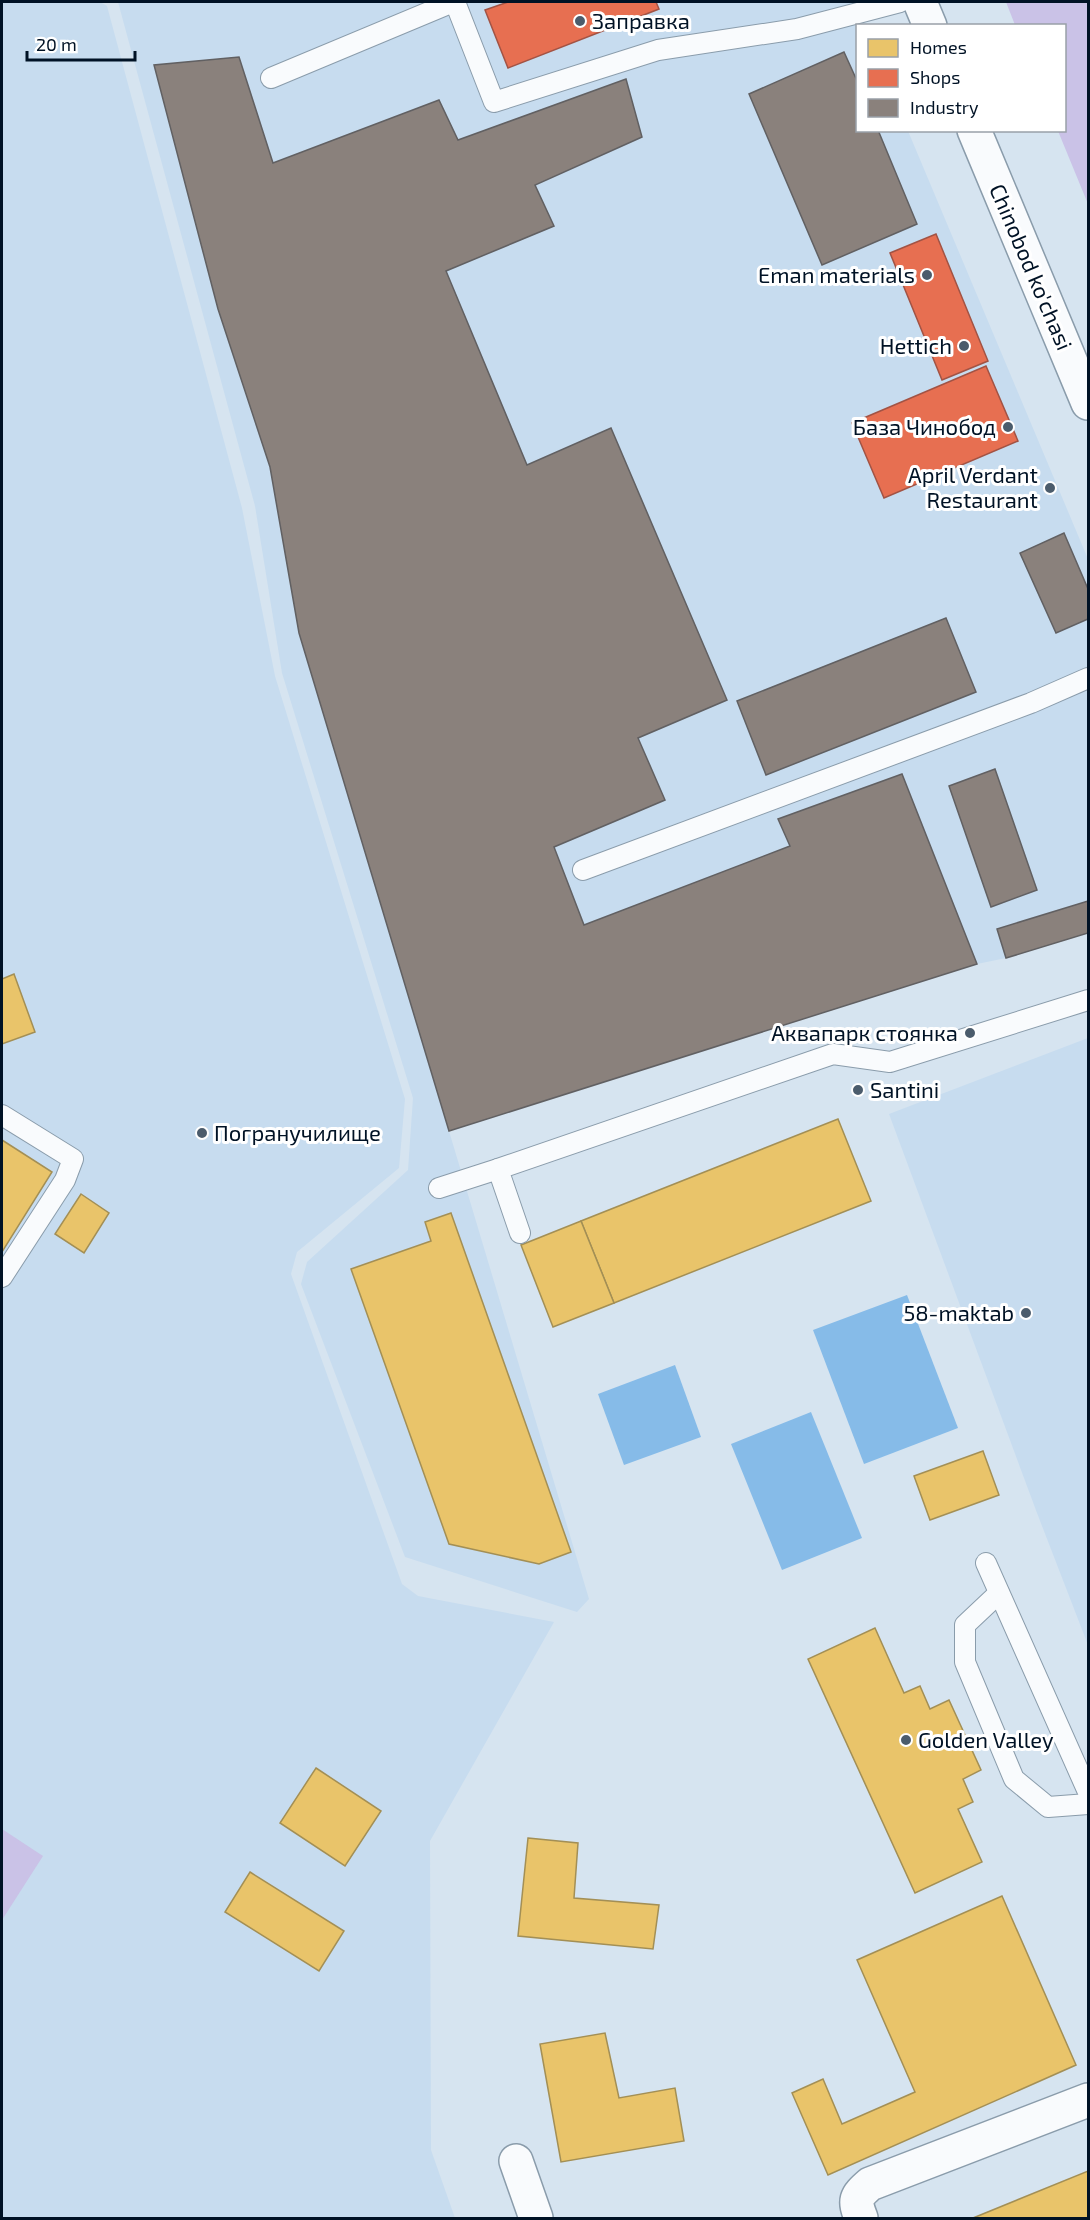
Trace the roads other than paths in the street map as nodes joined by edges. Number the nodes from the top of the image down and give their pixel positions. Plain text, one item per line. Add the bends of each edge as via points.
1 (454, 2) edge
2 (900, 2) edge
3 (920, 2) edge
4 (929, 24) edge
5 (271, 78) dead end
6 (975, 132) edge
7 (1089, 403) edge
8 (1089, 678) edge
9 (583, 870) dead end
10 (1089, 1000) edge
11 (2, 1115) edge
12 (498, 1169) junction
13 (439, 1188) dead end
14 (520, 1233) dead end
15 (2, 1276) edge
16 (986, 1563) dead end
17 (999, 1593) junction
18 (1089, 1792) edge
19 (1089, 1804) edge
20 (1089, 2100) edge
21 (516, 2161) dead end
22 (859, 2206) edge
23 (536, 2218) edge

1 - 2 lane via 494,102 658,50 797,29
1 - 5 lane
3 - 4 main road
6 - 7 main road, Chinobod ko'chasi
8 - 9 lane
10 - 12 lane via 890,1062 833,1054
11 - 15 lane via 73,1159 65,1180
12 - 13 lane
12 - 14 lane
16 - 17 lane
17 - 18 lane
17 - 19 lane via 965,1625 965,1662 1014,1779 1048,1807
20 - 22 main road via 870,2184
21 - 23 main road

